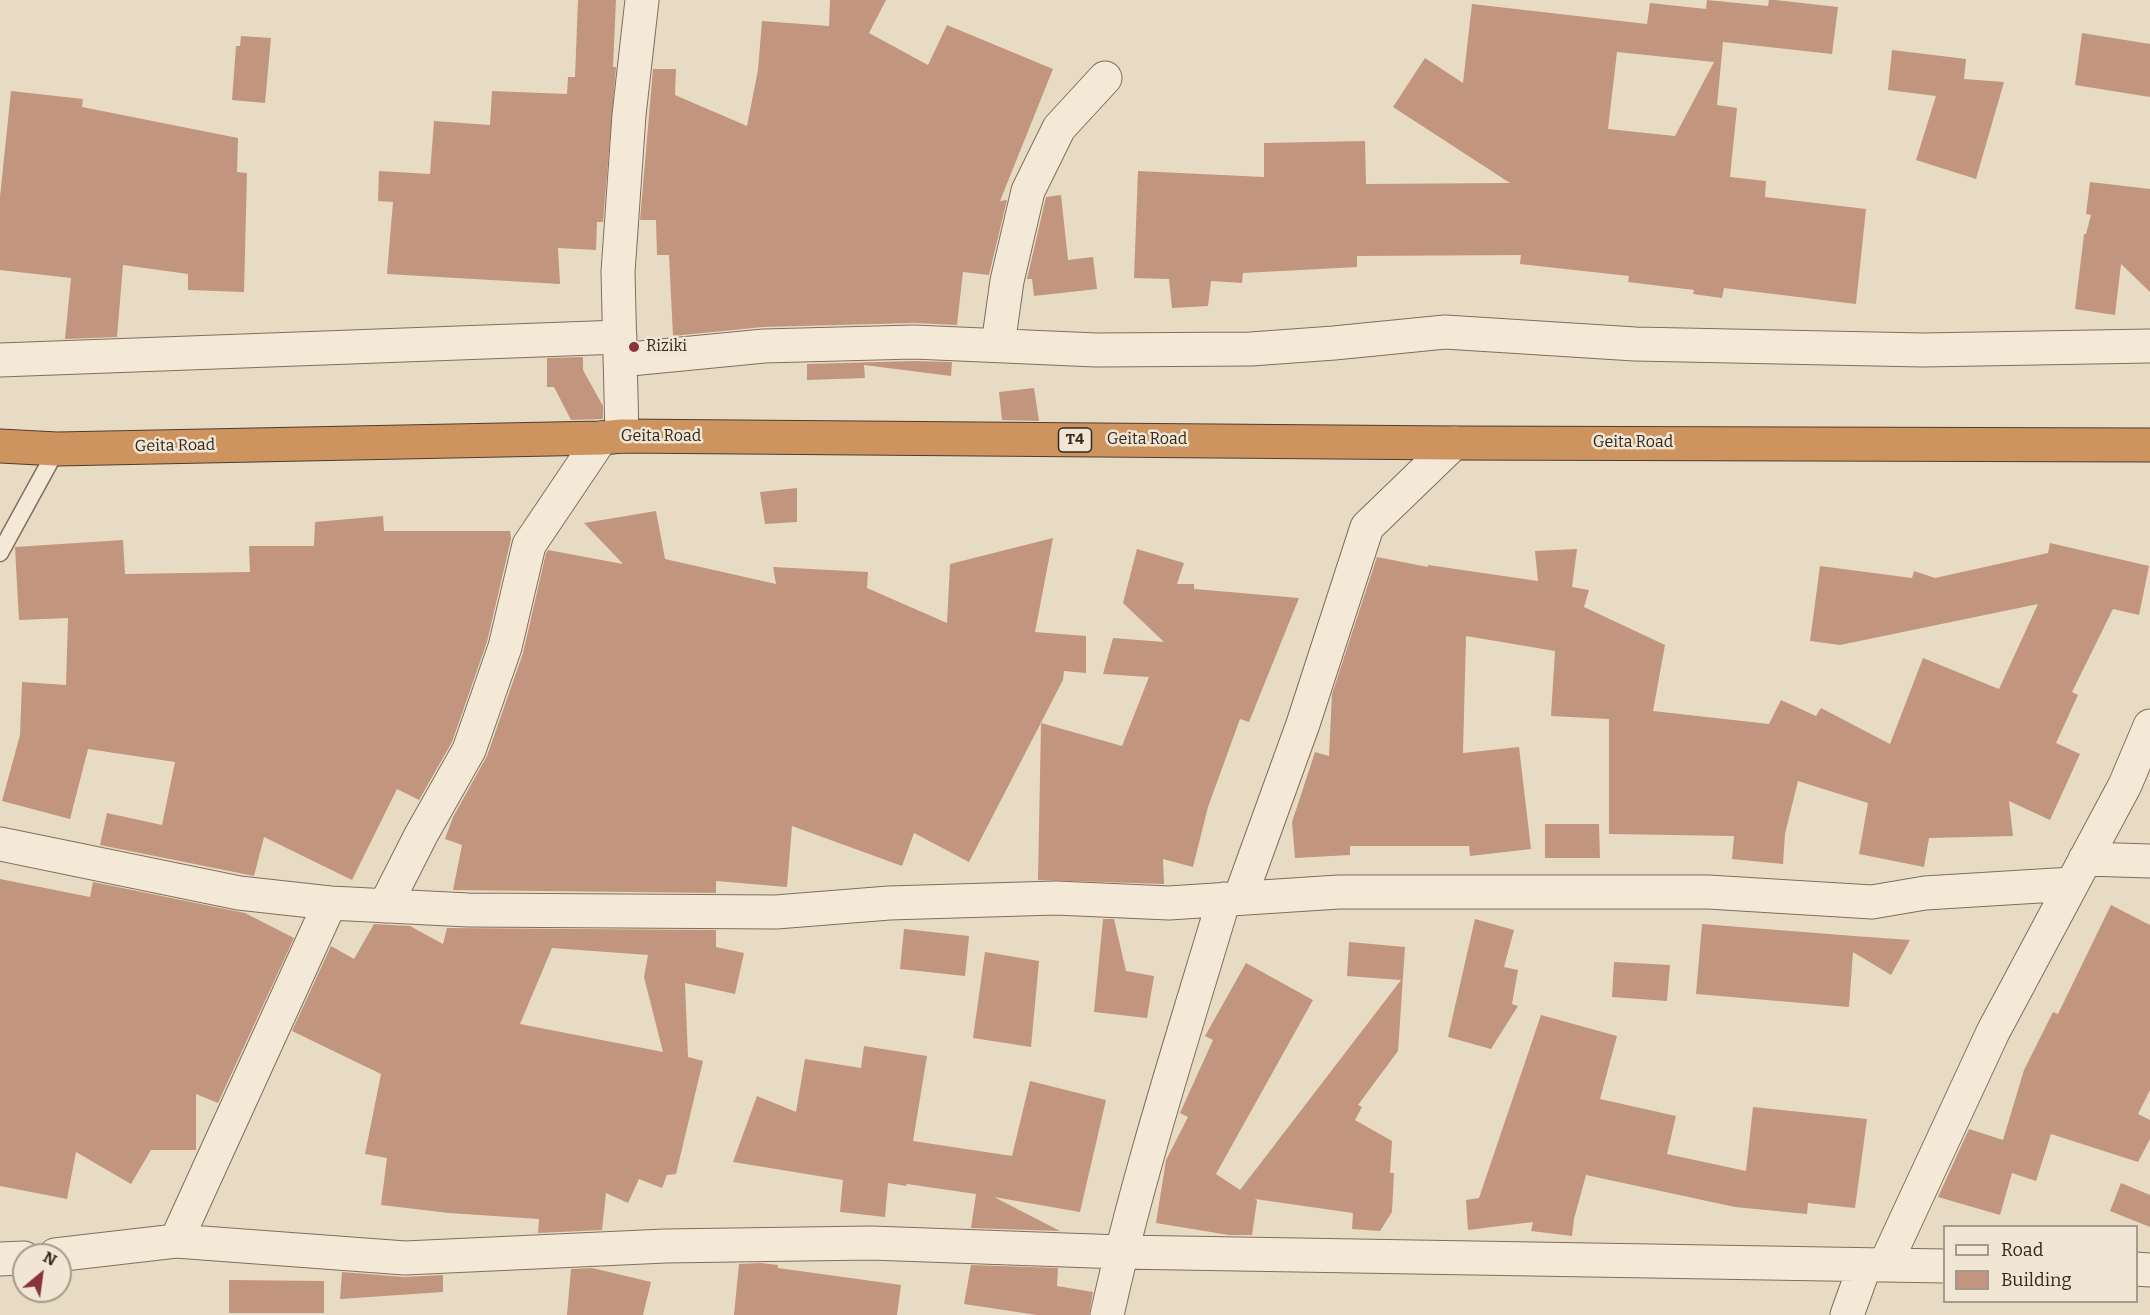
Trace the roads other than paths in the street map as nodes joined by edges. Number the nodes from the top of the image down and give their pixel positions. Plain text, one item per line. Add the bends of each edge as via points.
1 (642, 0) edge
2 (1105, 78) dead end
3 (998, 345) junction
4 (2150, 346) edge
5 (620, 348) junction
6 (0, 360) edge
7 (611, 437) junction
8 (1454, 443) junction
9 (2150, 445) edge
10 (0, 446) edge
11 (57, 449) junction
12 (0, 553) edge
13 (2150, 726) edge
14 (0, 844) edge
15 (2150, 861) edge
16 (2079, 872) junction
17 (1232, 899) junction
18 (330, 903) junction
19 (384, 906) junction
20 (176, 1241) junction
21 (1121, 1252) junction
22 (72, 1253) edge
23 (1875, 1265) junction
24 (1943, 1266) edge
25 (1107, 1315) edge
26 (1847, 1315) edge

1 - 5 street via 618,272
2 - 3 street via 1059,128 1028,191
3 - 4 street via 1096,350 1251,349 1445,332 1635,344 1923,350
3 - 5 street via 914,342
5 - 6 street
5 - 7 street
7 - 8 highway, Geita Road / T4
7 - 11 highway, Geita Road / T4
7 - 19 street via 529,545 505,647 469,750
8 - 9 highway, Geita Road / T4
8 - 17 street via 1367,528 1303,724
10 - 11 highway, Geita Road / T4
11 - 12 lane
13 - 16 street via 2125,785
14 - 18 street via 239,893
15 - 16 street
16 - 17 street via 1872,902 1708,892 1339,892
16 - 23 street
17 - 19 street via 1169,903 1044,899 889,903 776,912
17 - 21 street via 1158,1117
18 - 19 street
18 - 20 street
20 - 21 street via 405,1258 665,1246 872,1243
20 - 22 street
21 - 23 street
21 - 25 street
23 - 24 street
23 - 26 street

